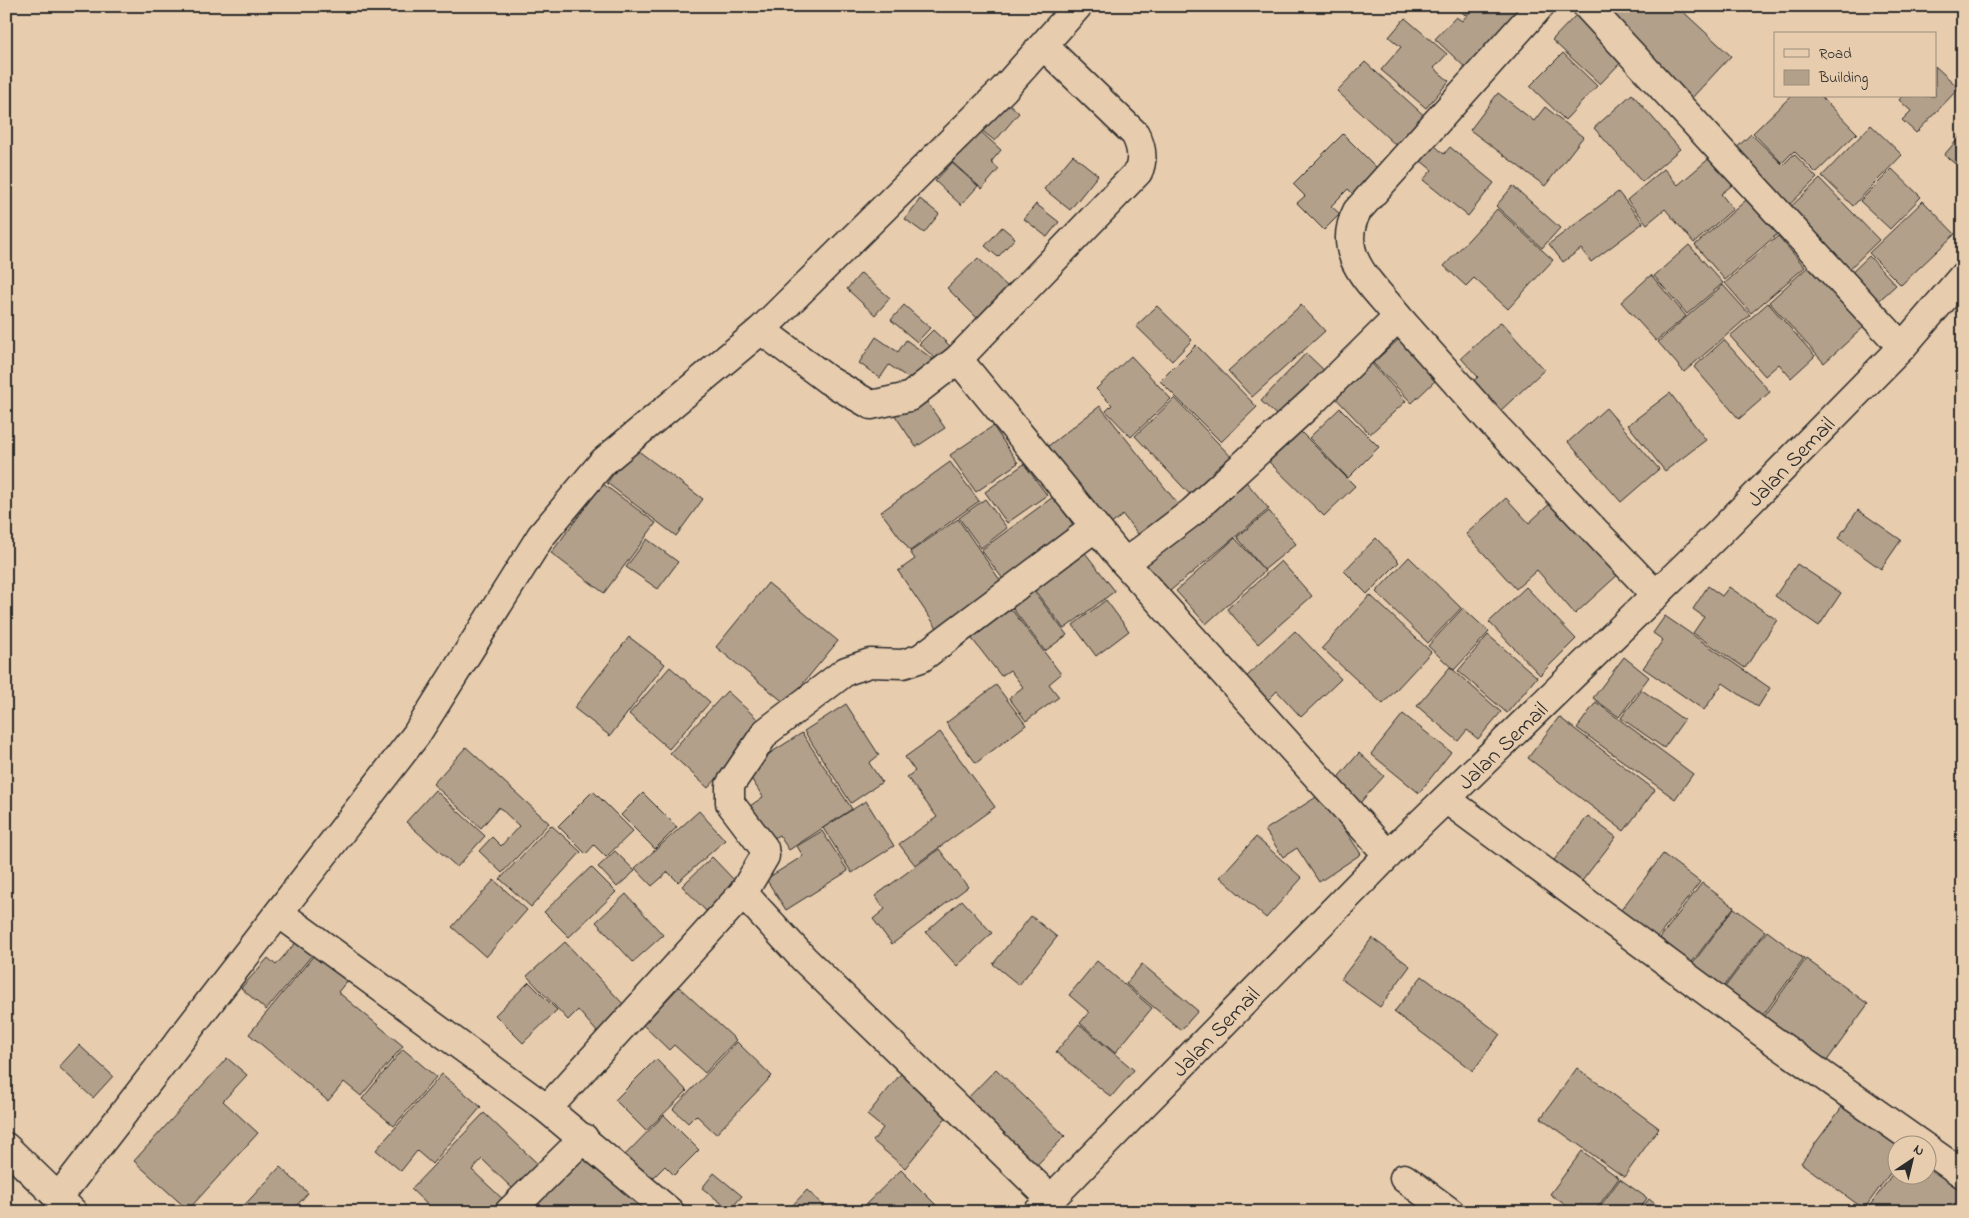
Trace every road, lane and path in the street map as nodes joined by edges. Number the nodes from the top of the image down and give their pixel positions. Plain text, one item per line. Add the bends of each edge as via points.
1 (1078, 6) edge
2 (1540, 6) edge
3 (1586, 6) edge
4 (1044, 46) junction
5 (1963, 276) edge
6 (1398, 317) junction
7 (762, 330) junction
8 (1902, 347) junction
9 (958, 359) junction
10 (1094, 528) junction
11 (1125, 563) junction
12 (1656, 595) junction
13 (1446, 799) junction
14 (1388, 855) junction
15 (743, 893) junction
16 (279, 913) junction
17 (547, 1109) junction
18 (1909, 1136) edge
19 (584, 1138) junction
20 (6, 1147) edge
21 (1936, 1155) edge
22 (1963, 1174) edge
23 (1404, 1178) dead end
24 (66, 1205) edge
25 (1045, 1205) edge
26 (509, 1212) edge
27 (670, 1212) edge
28 (1450, 1212) edge

1 - 4 street
2 - 6 street via 1357,211 1350,226 1348,238 1352,257 1361,273
3 - 8 street
4 - 7 street
4 - 9 street via 1135,134 1140,144 1142,164 1138,172
5 - 8 street, Jalan Semail
6 - 11 street via 1316,399 1192,512
6 - 12 street via 1494,425
7 - 9 street via 828,380 871,405 909,396
7 - 16 street via 603,462 541,536 416,735
8 - 12 street, Jalan Semail
9 - 10 street
10 - 11 street
10 - 15 street via 921,658 904,664 870,662 846,671 766,732 730,785 730,803 764,848 765,856
11 - 14 street
12 - 13 street, Jalan Semail
13 - 14 street, Jalan Semail
13 - 18 street via 1771,1039
14 - 25 street, Jalan Semail
15 - 17 street
15 - 25 street
16 - 17 street
16 - 24 street
17 - 19 street
19 - 26 street
19 - 27 street
20 - 24 street
21 - 22 street
23 - 28 street

